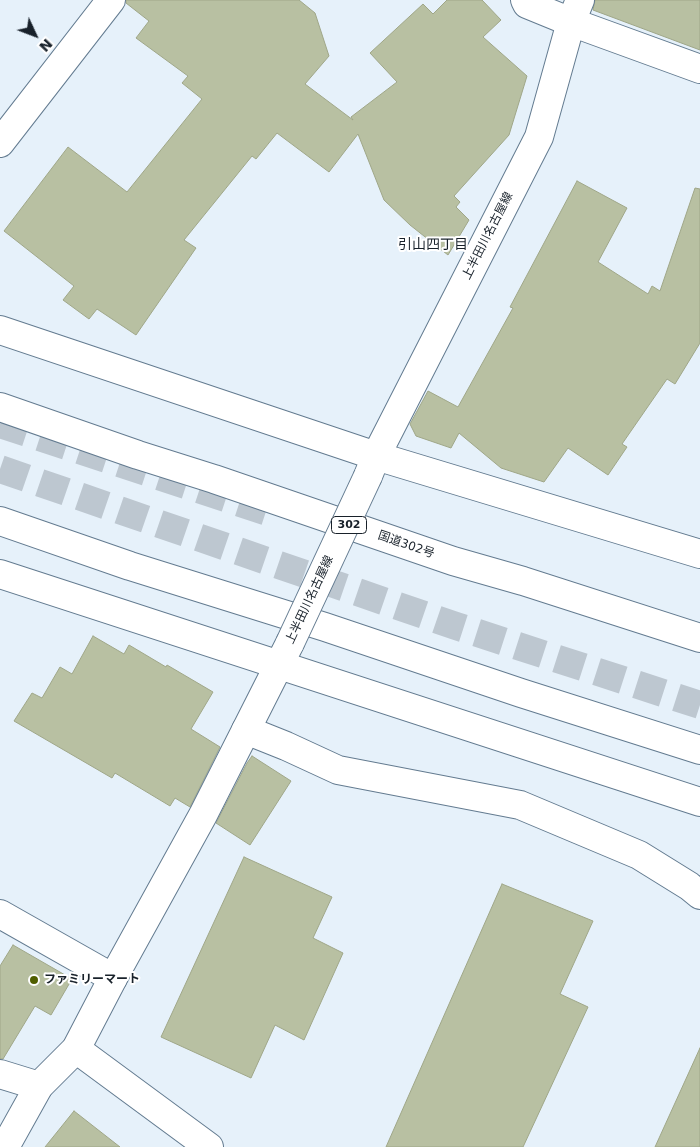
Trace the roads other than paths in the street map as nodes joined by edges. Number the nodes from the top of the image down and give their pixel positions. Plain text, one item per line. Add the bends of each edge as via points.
1 (111, 0) edge
2 (525, 0) edge
3 (576, 11) edge
4 (700, 69) edge
5 (0, 143) edge
6 (0, 330) edge
7 (0, 407) edge
8 (372, 466) junction
9 (0, 521) edge
10 (700, 554) edge
11 (3, 581) edge
12 (700, 638) edge
13 (284, 654) junction
14 (246, 730) junction
15 (700, 750) edge
16 (700, 802) edge
17 (700, 895) edge
18 (0, 914) edge
19 (113, 978) junction
20 (76, 1049) junction
21 (0, 1074) edge
22 (38, 1086) junction
23 (5, 1147) edge
24 (210, 1147) edge

1 - 5 main road
2 - 3 main road via 527,4
3 - 4 main road
3 - 8 main road, 上半田川名古屋線 via 539,137
6 - 8 main road
7 - 12 main road, 国道302号 / 302 via 453,561 523,580
8 - 10 main road
8 - 13 main road, 上半田川名古屋線, bridge
9 - 15 main road
11 - 13 main road
13 - 14 main road, 上半田川名古屋線
13 - 16 main road
14 - 17 main road via 338,770 520,805 639,855
14 - 19 main road, 上半田川名古屋線
18 - 19 main road
19 - 20 main road, 上半田川名古屋線
20 - 22 main road, 上半田川名古屋線
20 - 24 main road
21 - 22 main road
22 - 23 main road, 上半田川名古屋線

